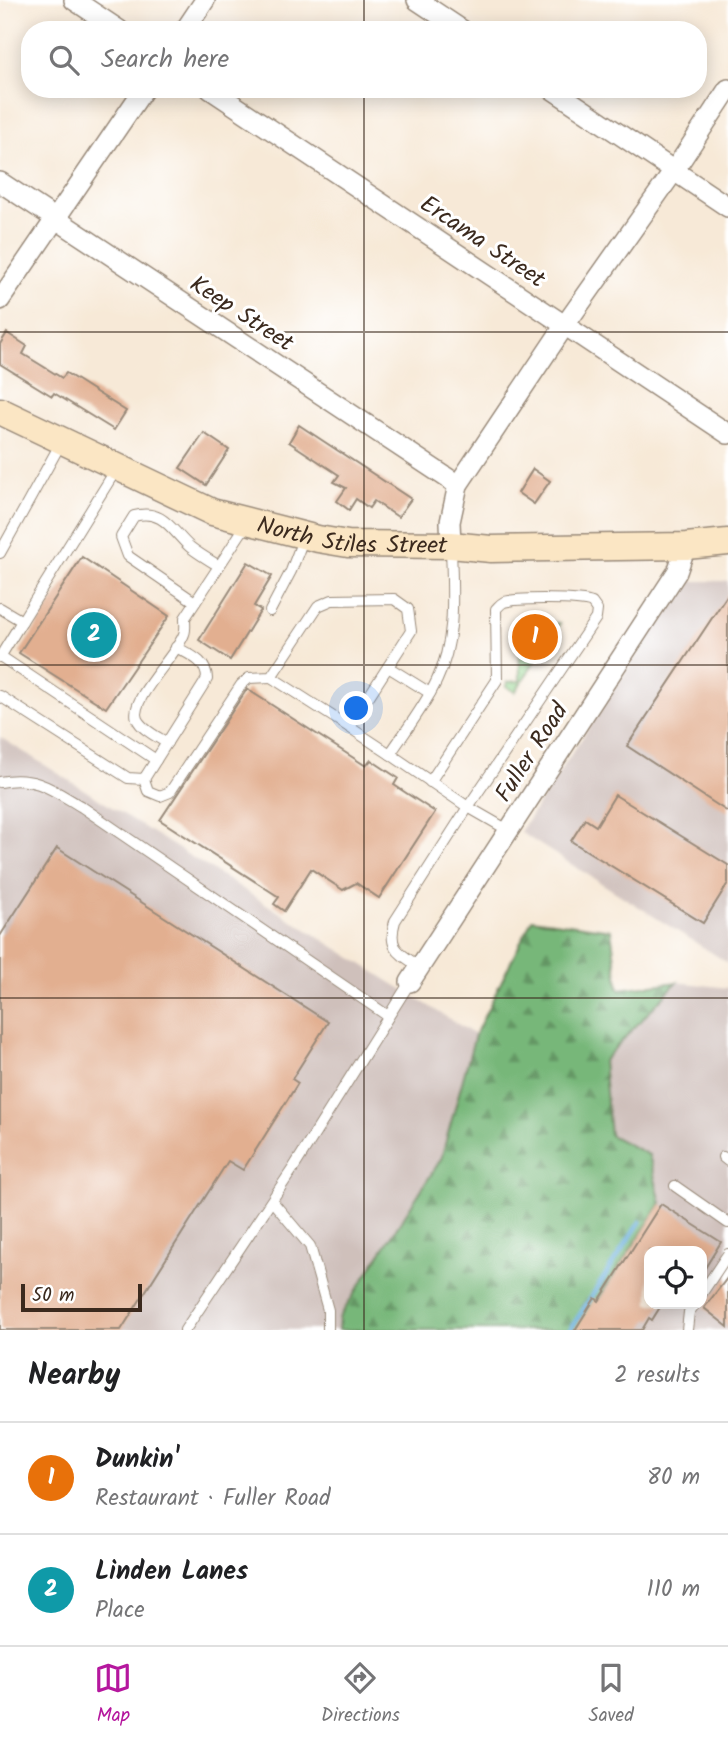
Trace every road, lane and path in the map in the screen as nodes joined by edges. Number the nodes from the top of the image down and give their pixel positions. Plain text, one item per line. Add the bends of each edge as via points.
1 (74, 0) edge
2 (205, 0) edge
3 (418, 0) edge
4 (106, 21) edge
5 (191, 21) edge
6 (449, 21) edge
7 (728, 89) edge
8 (138, 98) edge
9 (224, 98) edge
10 (565, 98) edge
11 (674, 171) junction
12 (0, 182) edge
13 (728, 207) edge
14 (56, 219) junction
15 (1, 298) edge
16 (565, 325) junction
17 (0, 411) edge
18 (728, 434) edge
19 (62, 440) junction
20 (118, 467) junction
21 (458, 485) junction
22 (248, 522) junction
23 (304, 536) junction
24 (728, 542) edge
25 (451, 545) junction
26 (686, 546) junction
27 (0, 553) edge
28 (219, 566) junction
29 (195, 602) junction
30 (0, 608) edge
31 (270, 611) dead end
32 (22, 621) junction
33 (176, 647) junction
34 (0, 657) edge
35 (388, 667) junction
36 (271, 677) junction
37 (430, 693) junction
38 (0, 696) edge
39 (349, 727) junction
40 (167, 743) junction
41 (390, 754) junction
42 (156, 760) junction
43 (144, 779) junction
44 (0, 782) edge
45 (430, 782) junction
46 (468, 807) junction
47 (509, 830) junction
48 (415, 975) junction
49 (388, 1016) junction
50 (675, 1186) dead end
51 (272, 1201) junction
52 (728, 1223) edge
53 (728, 1254) edge
54 (707, 1286) edge
55 (691, 1309) edge
56 (186, 1330) edge
57 (328, 1330) edge
58 (687, 1330) edge

1 - 4 street
2 - 5 street
3 - 6 street
7 - 11 street
8 - 14 street
9 - 16 street, Ercama Street
10 - 11 street
11 - 13 street
11 - 16 street
12 - 14 street, Keep Street
14 - 15 street
14 - 21 street, Keep Street
16 - 18 street, Ercama Street
16 - 21 street
17 - 19 main road, North Stiles Street
19 - 20 main road, North Stiles Street
19 - 27 lane
20 - 22 main road, North Stiles Street via 212,512
20 - 32 lane
21 - 25 street via 450,522
22 - 23 main road, North Stiles Street
22 - 28 lane
23 - 25 main road, North Stiles Street via 348,544
23 - 31 lane
24 - 26 main road, North Stiles Street
25 - 26 main road, North Stiles Street via 491,549
25 - 37 lane via 450,639
26 - 47 street, Fuller Road via 677,572
28 - 29 lane
28 - 29 lane via 160,518 144,513 134,516 121,537 128,556
29 - 33 lane
30 - 32 lane
32 - 34 lane
33 - 40 lane via 136,710 144,727
33 - 40 lane via 201,662 208,679
34 - 42 lane
35 - 36 lane via 411,631 408,609 394,599 332,600 318,606
35 - 37 lane
35 - 39 lane
36 - 39 lane
36 - 43 lane via 248,678 241,685 170,792 160,796 148,790
37 - 41 lane
38 - 43 lane via 128,778
39 - 41 lane
40 - 42 lane
41 - 45 lane
42 - 43 lane
44 - 49 lane via 18,779 47,786 82,807
45 - 46 lane
45 - 46 lane via 497,680 496,609 512,601 578,599 592,603 596,618
46 - 47 lane
46 - 48 lane via 395,921 392,943
47 - 48 street, Fuller Road
48 - 49 lane
49 - 51 lane
50 - 52 lane
51 - 56 lane
51 - 57 lane via 310,1246 328,1310
53 - 54 lane
55 - 58 lane

